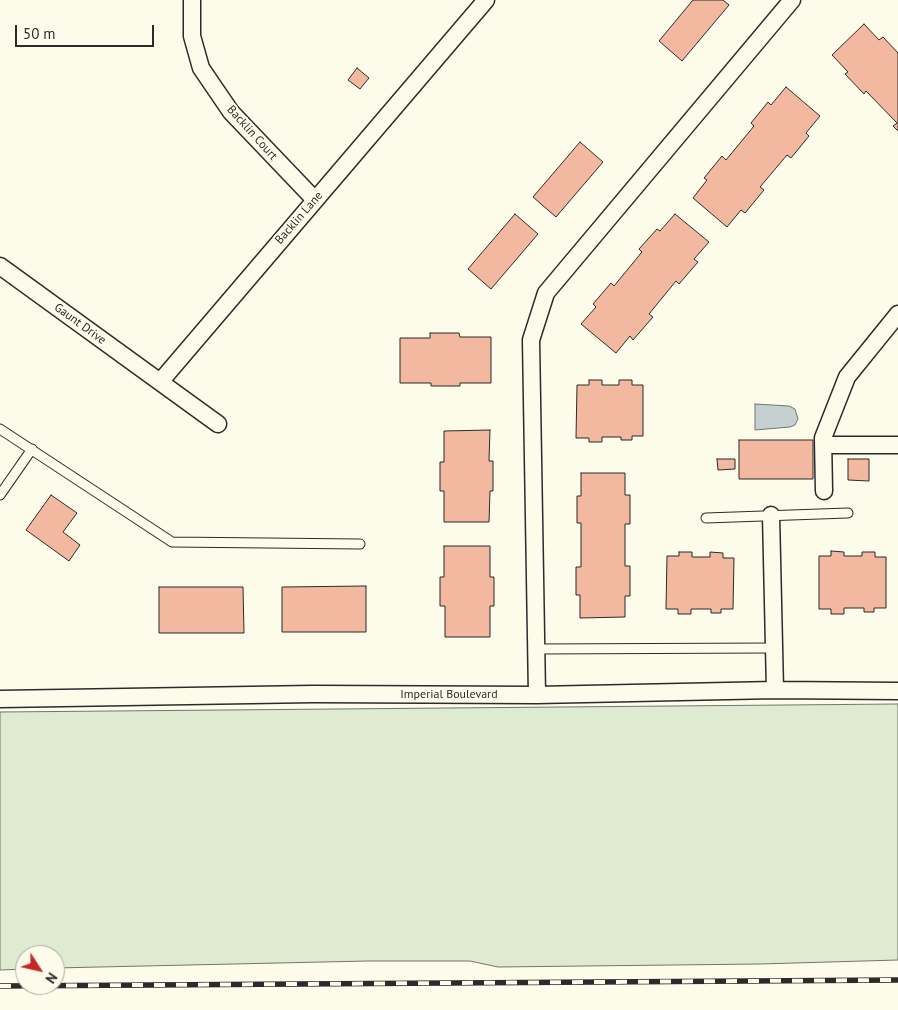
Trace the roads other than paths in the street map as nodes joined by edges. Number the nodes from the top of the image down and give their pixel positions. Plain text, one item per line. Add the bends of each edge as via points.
1 (192, 0) edge
2 (486, 0) edge
3 (792, 0) edge
4 (315, 200) junction
5 (0, 266) edge
6 (898, 314) edge
7 (160, 382) junction
8 (218, 424) dead end
9 (0, 429) edge
10 (824, 444) junction
11 (898, 445) edge
12 (32, 449) junction
13 (824, 491) dead end
14 (0, 495) edge
15 (848, 512) dead end
16 (771, 516) junction
17 (706, 518) dead end
18 (360, 544) dead end
19 (774, 648) junction
20 (536, 649) junction
21 (775, 690) junction
22 (898, 691) edge
23 (537, 695) junction
24 (0, 698) edge

1 - 4 street, Backlin Court via 192,36 201,68 232,112
2 - 4 street, Backlin Lane
3 - 20 street via 546,293 531,340
4 - 7 street, Backlin Lane
5 - 7 street, Gaunt Drive
6 - 10 street via 847,378 823,438
7 - 8 street
9 - 12 lane
10 - 11 street
10 - 13 street
12 - 14 lane
12 - 18 lane via 172,542
15 - 16 lane
16 - 17 lane
16 - 19 street
19 - 20 lane
19 - 21 street
20 - 23 street
21 - 22 street, Imperial Boulevard
21 - 23 street, Imperial Boulevard
23 - 24 street, Imperial Boulevard

